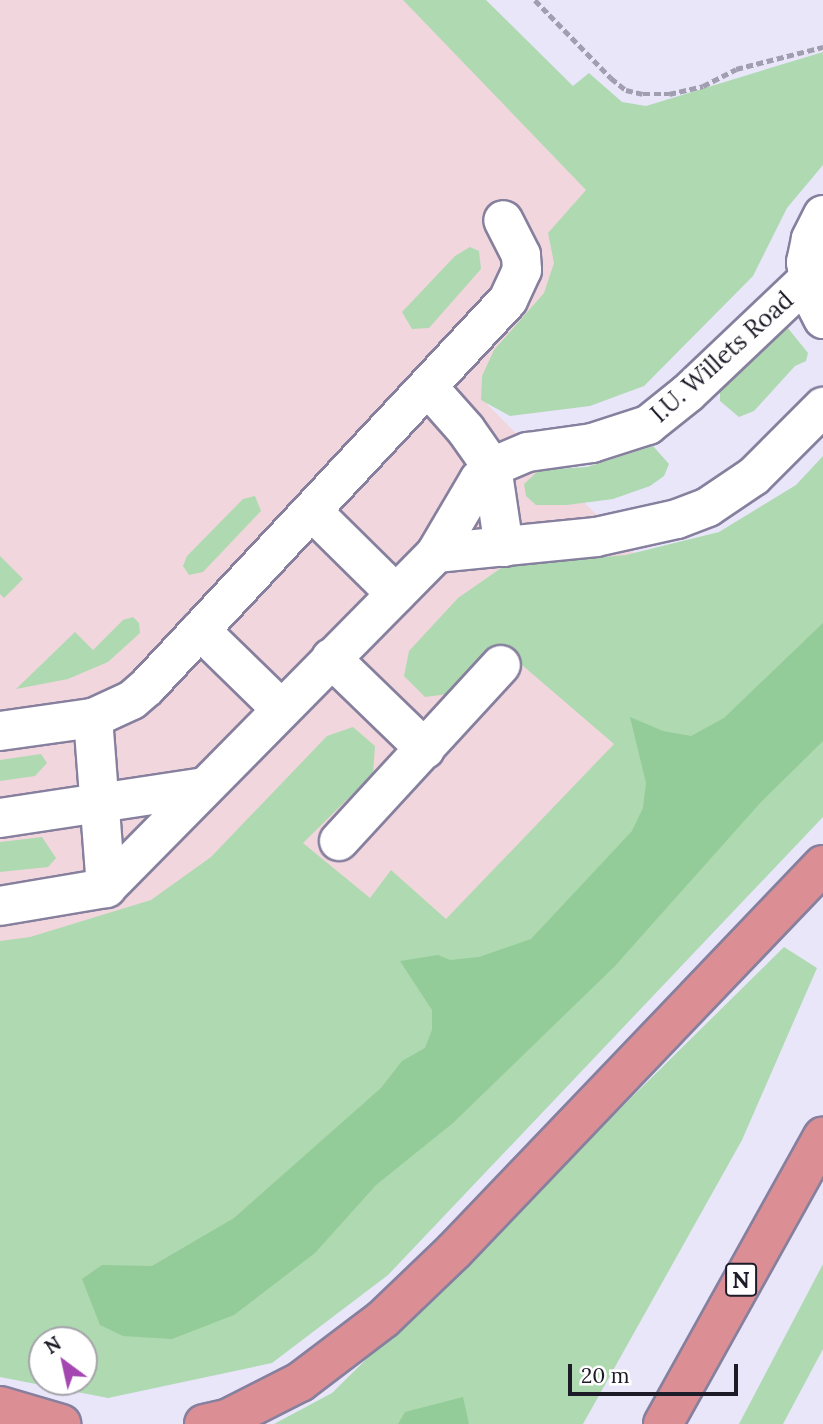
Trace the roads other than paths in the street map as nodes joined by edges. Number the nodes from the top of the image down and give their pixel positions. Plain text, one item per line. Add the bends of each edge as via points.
1 (823, 215) edge
2 (503, 220) dead end
3 (808, 279) junction
4 (823, 319) edge
5 (428, 387) junction
6 (823, 407) edge
7 (492, 467) junction
8 (312, 511) junction
9 (504, 547) junction
10 (436, 553) junction
11 (396, 594) junction
12 (200, 630) junction
13 (331, 658) junction
14 (501, 665) dead end
15 (281, 709) junction
16 (93, 718) junction
17 (0, 731) edge
18 (425, 749) junction
19 (205, 787) junction
20 (99, 804) junction
21 (0, 818) edge
22 (339, 841) dead end
23 (823, 865) edge
24 (106, 888) junction
25 (0, 906) edge
26 (823, 1138) edge
27 (0, 1406) edge
28 (61, 1424) edge
29 (204, 1424) edge
30 (663, 1424) edge

1 - 3 street via 811,239
2 - 5 street via 521,255 516,286
3 - 4 street
3 - 7 street, I.U. Willets Road via 648,425 592,443 528,452
5 - 7 street
5 - 8 street
6 - 9 street via 754,476 708,506 642,529
7 - 9 street
7 - 10 street, I.U. Willets Road via 479,480
8 - 11 street
8 - 12 street
9 - 10 street
10 - 11 street, I.U. Willets Road
11 - 13 street, I.U. Willets Road
12 - 15 street
12 - 16 street via 132,699
13 - 15 street, I.U. Willets Road
13 - 18 street
14 - 18 street
15 - 19 street, I.U. Willets Road
16 - 17 street
16 - 20 street
18 - 22 street
19 - 20 street
19 - 24 street, I.U. Willets Road
20 - 21 street
20 - 24 street
23 - 29 highway via 454,1251 383,1319 300,1382 229,1418
24 - 25 street
26 - 30 highway, N
27 - 28 highway

